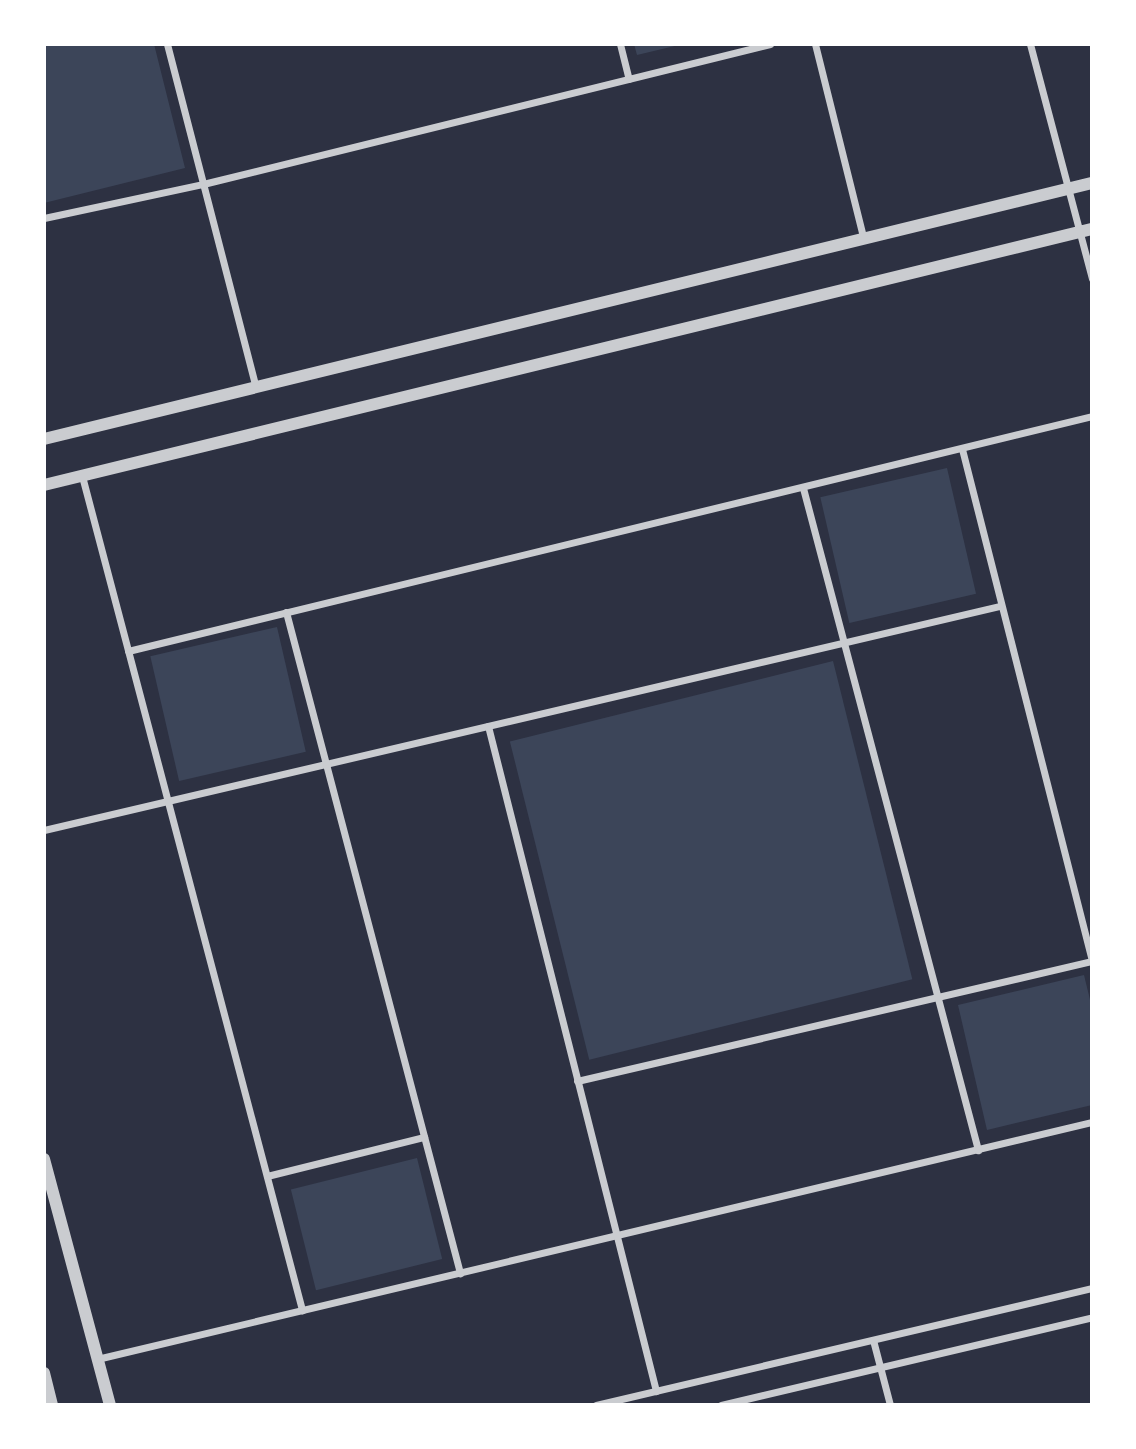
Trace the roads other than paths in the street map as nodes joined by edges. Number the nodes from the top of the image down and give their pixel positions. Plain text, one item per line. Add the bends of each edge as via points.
1 (167, 44) edge
2 (620, 44) edge
3 (770, 44) edge
4 (815, 44) edge
5 (1030, 44) edge
6 (629, 79) junction
7 (1092, 183) edge
8 (203, 184) junction
9 (1069, 188) junction
10 (44, 218) edge
11 (1086, 231) edge
12 (863, 237) junction
13 (1092, 279) edge
14 (255, 384) junction
15 (1092, 416) edge
16 (44, 439) edge
17 (962, 449) junction
18 (82, 477) junction
19 (44, 485) edge
20 (803, 488) junction
21 (1000, 606) junction
22 (286, 612) junction
23 (844, 642) junction
24 (128, 651) junction
25 (488, 726) junction
26 (326, 764) junction
27 (167, 801) junction
28 (44, 830) edge
29 (1092, 961) edge
30 (938, 997) junction
31 (577, 1081) junction
32 (1092, 1122) edge
33 (424, 1137) junction
34 (978, 1150) junction
35 (44, 1159) edge
36 (267, 1176) junction
37 (617, 1236) junction
38 (460, 1273) junction
39 (1092, 1288) edge
40 (302, 1311) junction
41 (1092, 1317) edge
42 (873, 1340) junction
43 (97, 1359) junction
44 (880, 1367) junction
45 (44, 1373) edge
46 (656, 1391) junction
47 (52, 1405) edge
48 (110, 1405) edge
49 (596, 1405) edge
50 (721, 1405) edge
51 (890, 1405) edge

1 - 8 street
2 - 6 street
3 - 6 street
4 - 12 street
5 - 9 street
6 - 8 street
7 - 9 street
8 - 10 street
8 - 14 street
9 - 11 street
9 - 12 street
11 - 13 street
11 - 18 street
12 - 14 street
14 - 16 street
15 - 17 street
17 - 20 street
17 - 21 street
18 - 19 street
18 - 24 street
20 - 22 street
20 - 23 street
21 - 23 street
21 - 29 street
22 - 24 street
22 - 26 street
23 - 25 street
23 - 30 street
24 - 27 street
25 - 26 street
25 - 31 street
26 - 27 street
26 - 33 street
27 - 28 street
27 - 36 street
29 - 30 street
30 - 31 street
30 - 34 street
31 - 37 street
32 - 34 street
33 - 36 street
33 - 38 street
34 - 37 street
35 - 43 street
36 - 40 street
37 - 38 street
37 - 46 street
38 - 40 street
39 - 42 street
40 - 43 street
41 - 44 street
42 - 44 street
42 - 46 street
43 - 48 street
44 - 50 street
44 - 51 street
45 - 47 street
46 - 49 street

